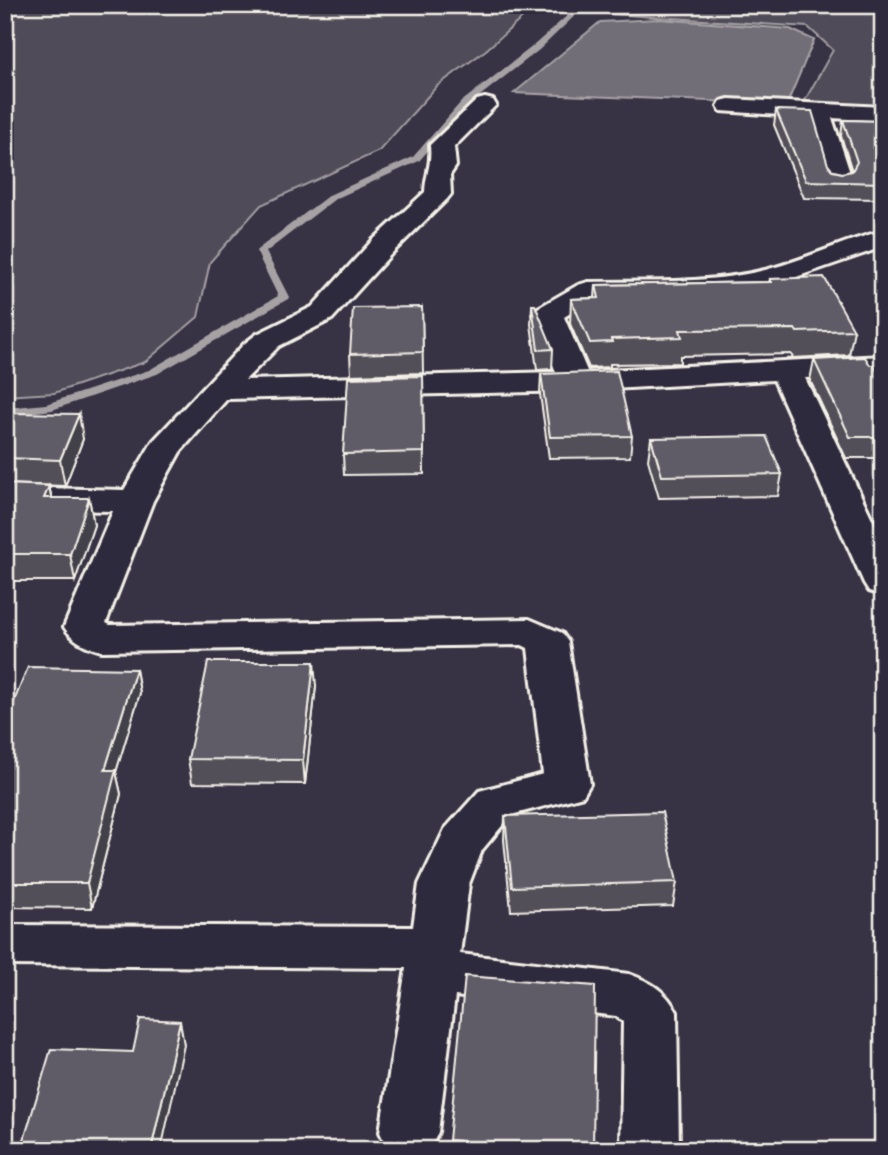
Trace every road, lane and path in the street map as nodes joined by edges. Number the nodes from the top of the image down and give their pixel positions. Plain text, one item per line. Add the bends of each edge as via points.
1 (485, 105) dead end
2 (729, 106) dead end
3 (819, 111) junction
4 (883, 114) edge
5 (840, 178) edge
6 (883, 239) edge
7 (883, 365) edge
8 (785, 369) junction
9 (576, 381) junction
10 (219, 390) junction
11 (5, 498) edge
12 (135, 501) junction
13 (874, 544) edge
14 (883, 583) edge
15 (5, 945) edge
16 (434, 960) junction
17 (409, 1132) dead end
18 (650, 1150) edge

1 - 10 street via 442,145 444,166 438,175 438,194 322,313 268,340
2 - 3 street
3 - 4 street
3 - 5 street
6 - 9 street via 761,279 713,288 588,291 548,314
7 - 8 street
8 - 9 street
8 - 13 street
9 - 10 street
10 - 12 street via 165,448
11 - 12 street
12 - 16 street via 84,627 102,638 529,632 548,642 568,784 495,803 461,842 444,884
13 - 14 street
15 - 16 street
16 - 17 street
16 - 18 street via 629,996 650,1012

